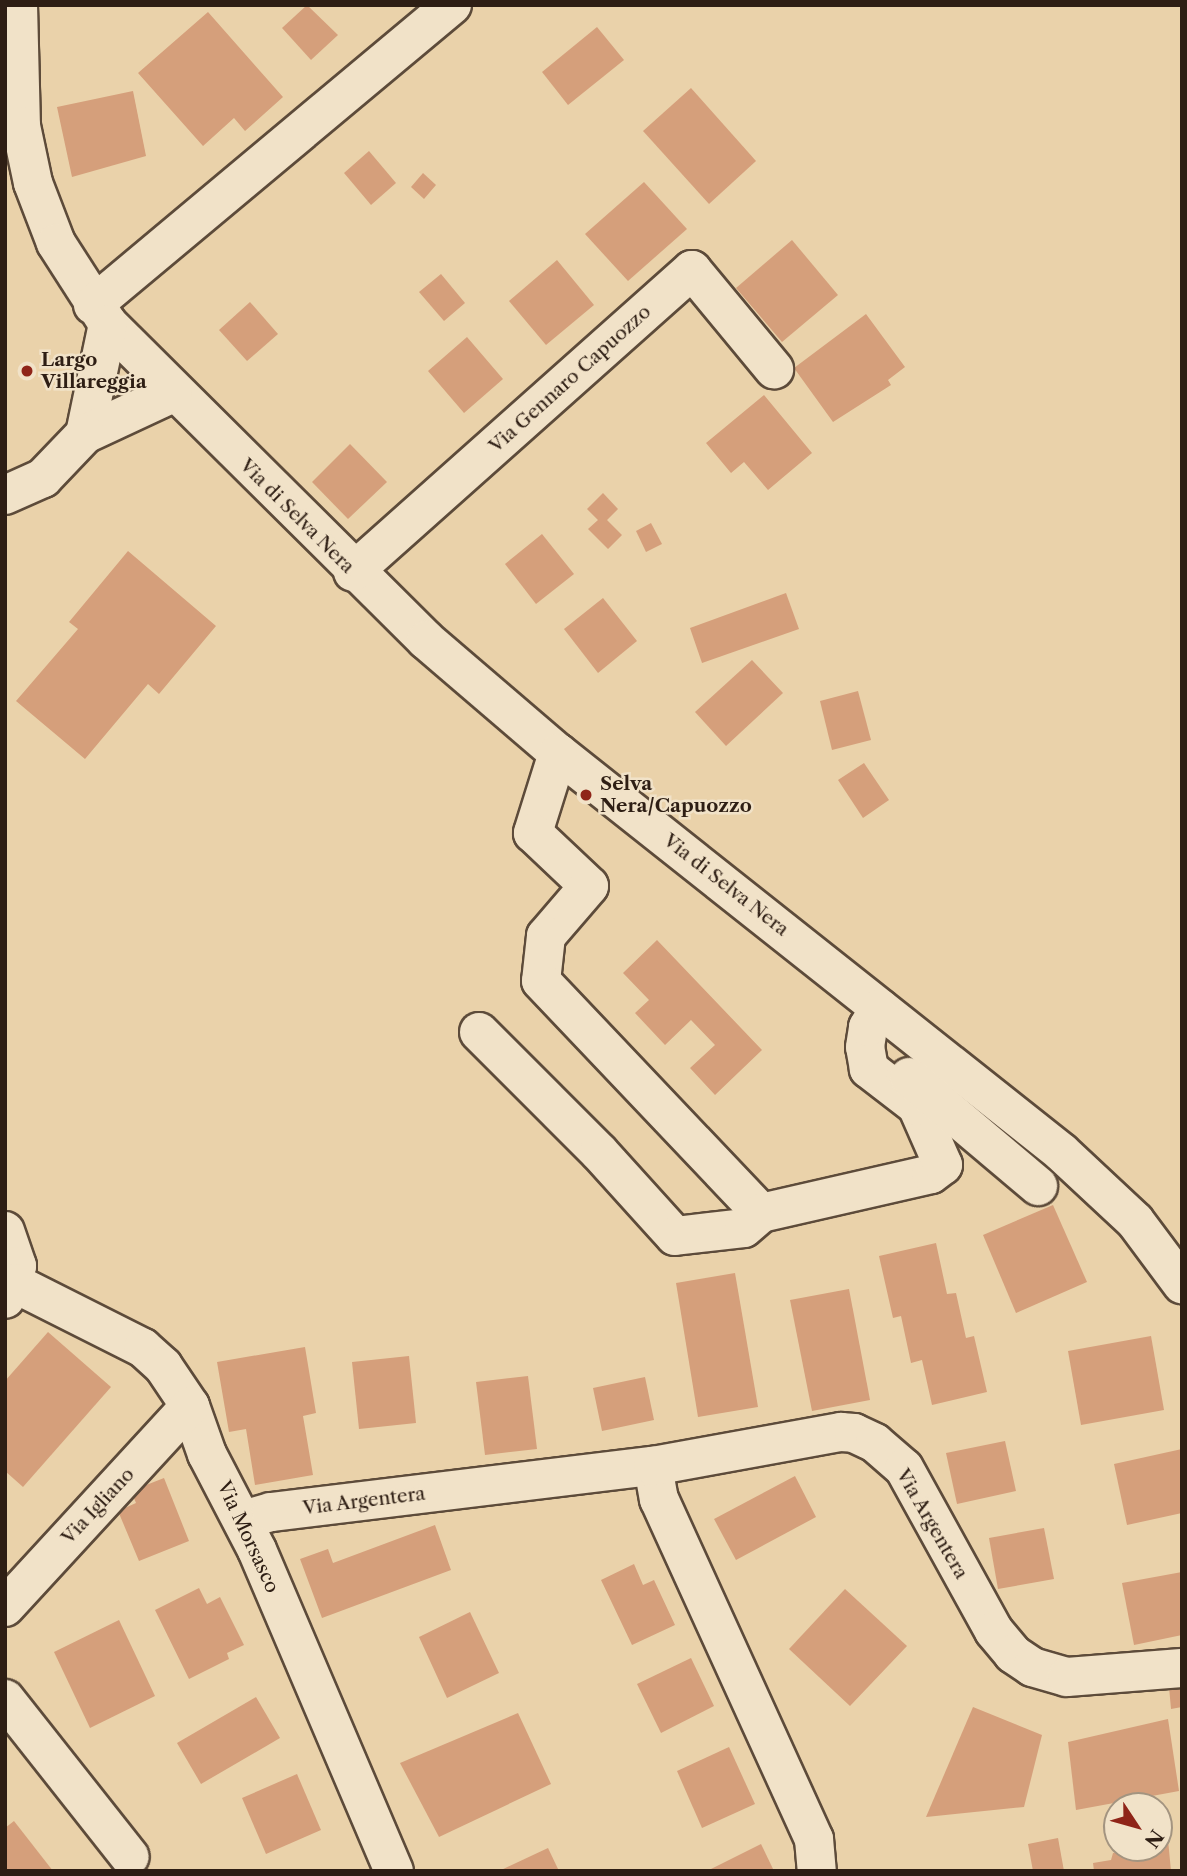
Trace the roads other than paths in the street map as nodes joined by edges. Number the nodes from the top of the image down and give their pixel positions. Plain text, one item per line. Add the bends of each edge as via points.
1 (18, 5) edge
2 (452, 5) edge
3 (101, 314) junction
4 (774, 369) dead end
5 (173, 393) junction
6 (85, 434) junction
7 (5, 495) edge
8 (353, 572) junction
9 (558, 753) junction
10 (894, 1019) junction
11 (479, 1032) dead end
12 (1038, 1186) dead end
13 (761, 1213) junction
14 (5, 1231) edge
15 (1182, 1283) edge
16 (10, 1291) edge
17 (190, 1406) junction
18 (653, 1466) junction
19 (243, 1520) junction
20 (5, 1607) edge
21 (1182, 1668) edge
22 (5, 1699) edge
23 (130, 1857) dead end
24 (394, 1871) edge
25 (817, 1871) edge

1 - 3 street, Via di Selva Nera via 21,126 33,183 56,243
2 - 3 street
3 - 5 street, Via di Selva Nera
3 - 6 street
4 - 8 street, Via Gennaro Capuozzo via 692,270
5 - 6 street
5 - 8 street, Via di Selva Nera
6 - 7 street via 43,478
8 - 9 street, Via di Selva Nera
9 - 10 street, Via di Selva Nera
9 - 13 street via 533,834 589,886 546,936 541,981
10 - 12 street via 891,1062
10 - 13 street via 868,1027 869,1069 917,1106 943,1165 931,1174
10 - 15 street, Via di Selva Nera via 1114,1199
11 - 13 street via 675,1236 744,1228
14 - 16 street via 15,1250
16 - 17 street, Via Morsasco via 143,1348 163,1366
17 - 19 street, Via Morsasco via 207,1454
17 - 20 street, Via Igliano
18 - 19 street, Via Argentera via 271,1512
18 - 21 street, Via Argentera via 841,1432 865,1437 904,1468 994,1631 1013,1654 1032,1667 1067,1677
18 - 25 street via 659,1499 814,1839
19 - 24 street, Via Morsasco
22 - 23 street

